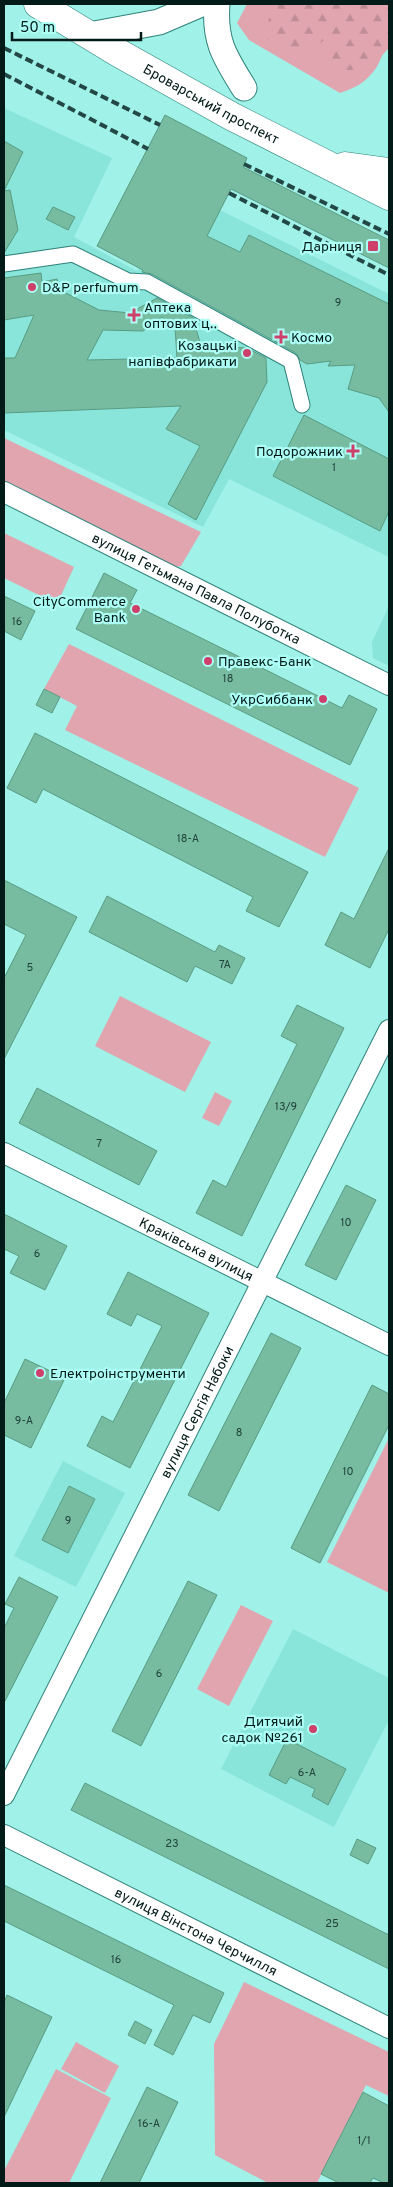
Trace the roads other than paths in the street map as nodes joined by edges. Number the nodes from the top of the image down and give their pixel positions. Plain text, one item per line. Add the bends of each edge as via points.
1 (38, 4) edge
2 (201, 4) edge
3 (217, 4) edge
4 (89, 34) junction
5 (244, 88) dead end
6 (324, 163) junction
7 (389, 172) edge
8 (389, 196) edge
9 (4, 264) edge
10 (302, 405) dead end
11 (4, 492) edge
12 (389, 686) edge
13 (389, 1030) edge
14 (4, 1153) edge
15 (263, 1282) junction
16 (389, 1345) edge
17 (4, 1795) edge
18 (4, 1835) edge
19 (389, 2028) edge

1 - 4 main road, Броварський проспект
2 - 4 street via 160,22
3 - 5 street via 222,50
4 - 6 main road, Броварський проспект via 231,116
6 - 7 main road
6 - 8 main road, Броварський проспект
9 - 10 street via 73,254 128,281 146,282 291,361
11 - 12 street, вулиця Гетьмана Павла Полуботка
13 - 15 street, вулиця Сергія Набоки
14 - 15 street, Краківська вулиця
15 - 16 street, Краківська вулиця
15 - 17 street, вулиця Сергія Набоки
18 - 19 street, вулиця Вінстона Черчилля

